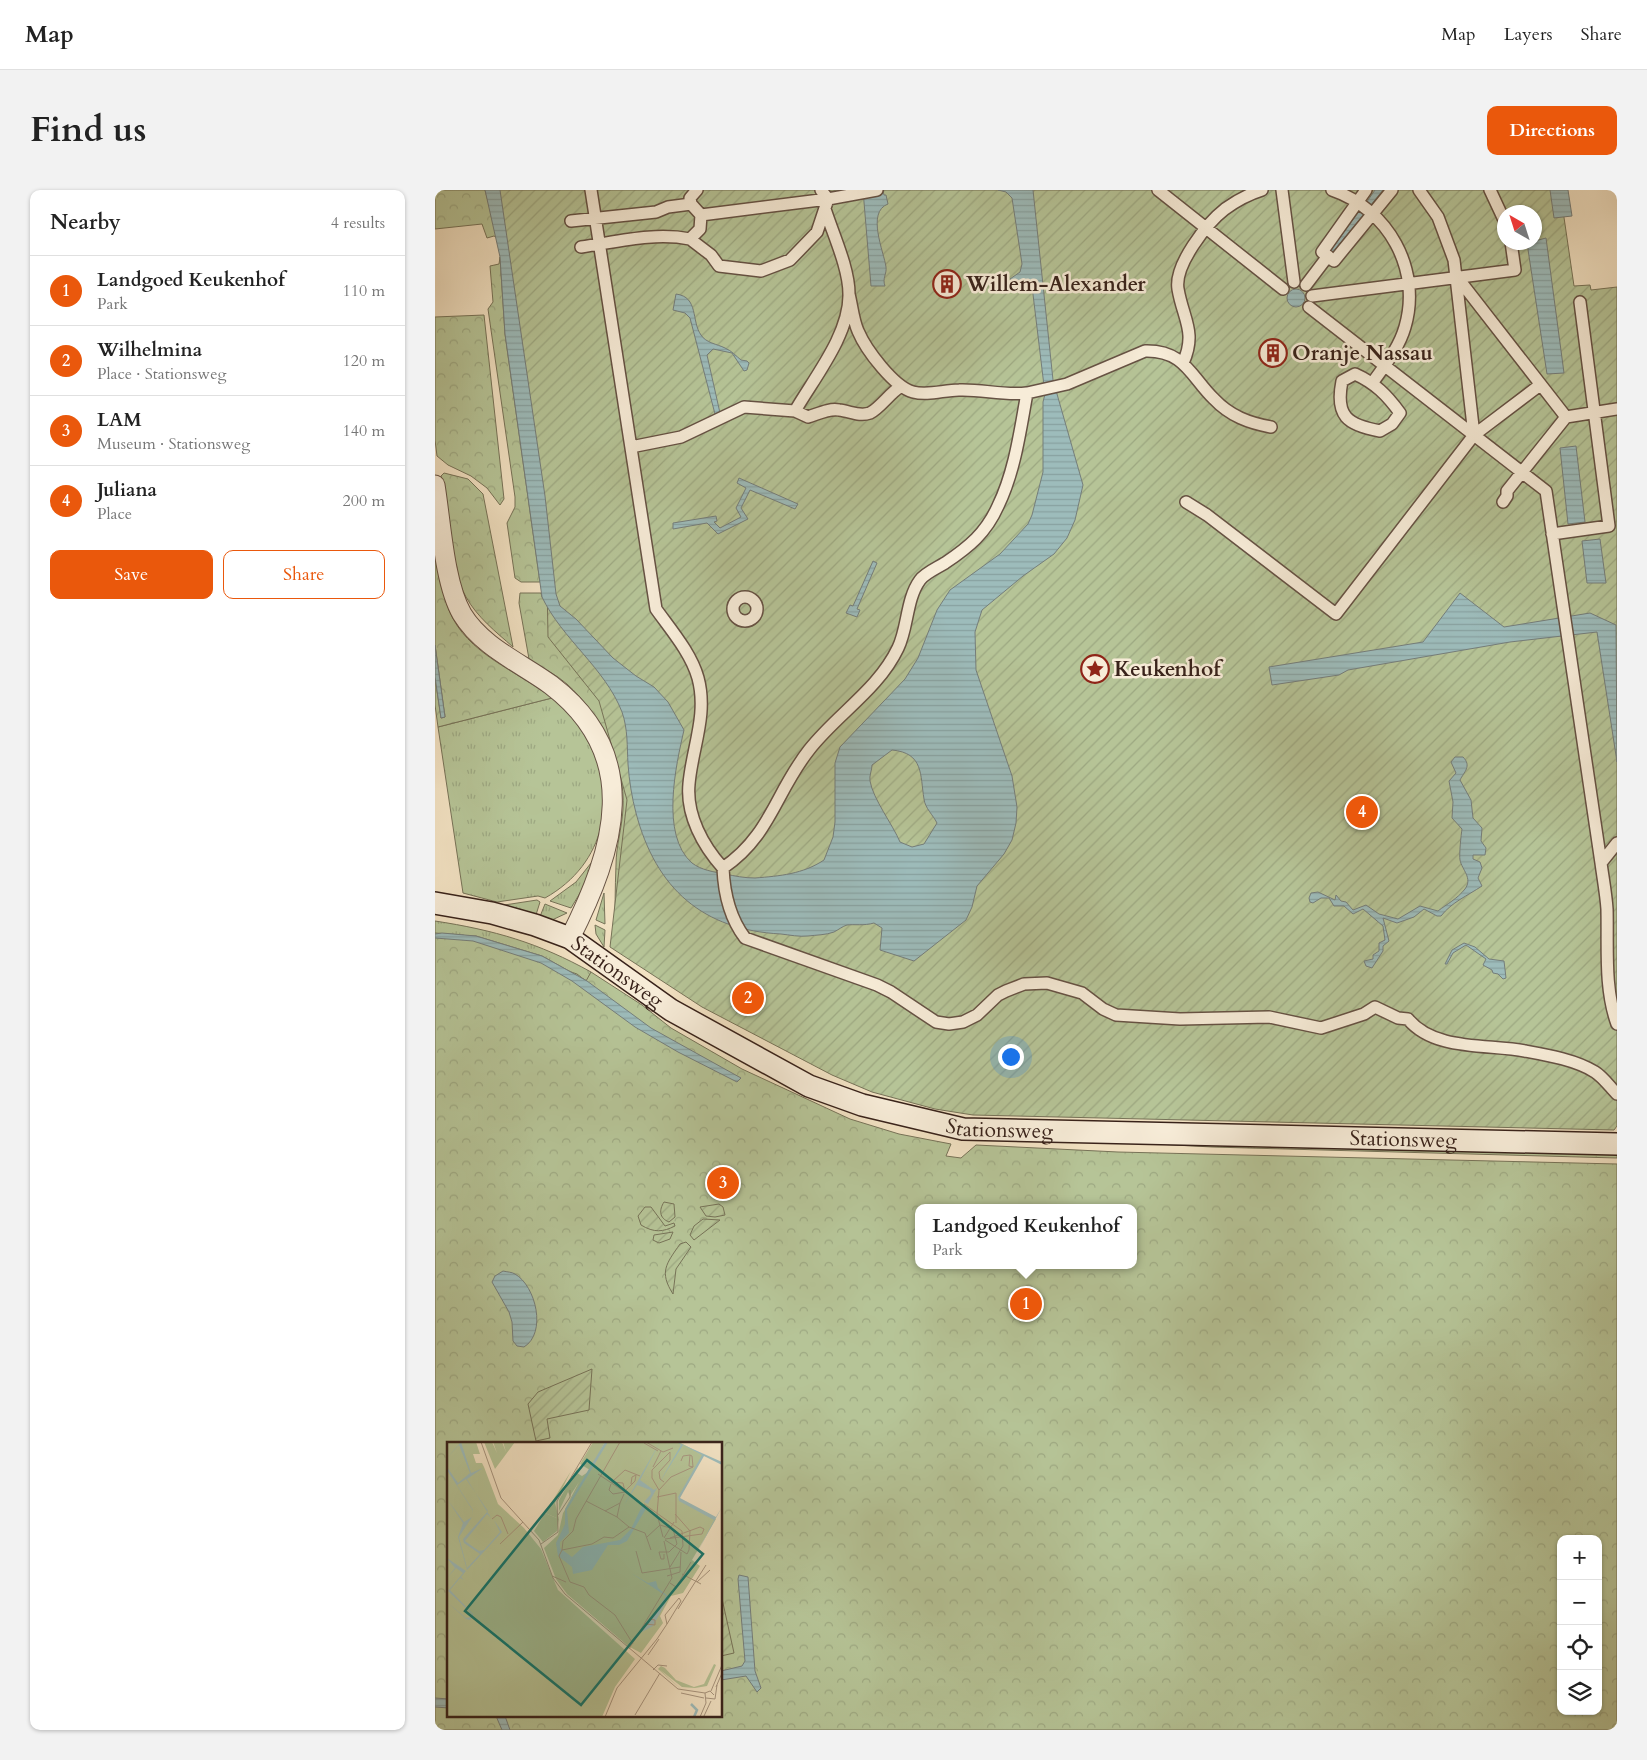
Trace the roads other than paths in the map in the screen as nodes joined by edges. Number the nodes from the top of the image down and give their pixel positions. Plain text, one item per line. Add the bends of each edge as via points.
1 (591, 190) edge
2 (877, 190) edge
3 (1158, 190) edge
4 (1262, 190) edge
5 (1282, 190) edge
6 (1332, 190) edge
7 (1367, 190) edge
8 (1392, 190) edge
9 (1419, 190) edge
10 (1490, 190) edge
11 (693, 196) edge
12 (825, 199) edge
13 (1357, 202) junction
14 (1497, 205) edge
15 (1373, 214) junction
16 (701, 215) junction
17 (595, 217) junction
18 (571, 221) dead end
19 (1207, 228) junction
20 (690, 239) junction
21 (599, 245) junction
22 (581, 247) dead end
23 (1512, 250) edge
24 (1328, 256) junction
25 (1457, 277) junction
26 (1294, 282) dead end
27 (1409, 284) junction
28 (1306, 285) dead end
29 (1283, 289) dead end
30 (849, 294) junction
31 (1579, 302) dead end
32 (1183, 363) junction
33 (1385, 365) junction
34 (1373, 382) junction
35 (1540, 385) junction
36 (900, 387) junction
37 (1030, 392) junction
38 (1617, 409) edge
39 (795, 411) junction
40 (1594, 413) junction
41 (1566, 417) junction
42 (1271, 427) dead end
43 (1474, 435) junction
44 (631, 447) junction
45 (1521, 473) junction
46 (435, 485) edge
47 (1186, 502) dead end
48 (1503, 502) dead end
49 (1552, 534) junction
50 (1617, 843) edge
51 (1601, 863) junction
52 (723, 869) junction
53 (435, 903) edge
54 (1612, 906) edge
55 (570, 938) junction
56 (1617, 1024) edge
57 (1617, 1094) edge
58 (1617, 1144) edge

1 - 17 street
2 - 12 street
3 - 19 street
4 - 19 street via 1226,209
5 - 26 street
6 - 13 street
7 - 13 street
8 - 15 street
9 - 25 street via 1445,231
10 - 14 street
11 - 16 street
11 - 17 street via 621,216
12 - 16 street
12 - 20 street via 817,232 789,260 761,271 719,266 711,255
12 - 30 street
13 - 15 street
13 - 24 street via 1322,252
15 - 24 street via 1334,261
15 - 27 street via 1397,244
16 - 20 street via 700,229
17 - 18 street
17 - 21 street
19 - 29 street
19 - 32 street via 1184,261 1177,288 1190,340
20 - 21 street via 663,237
21 - 22 street
21 - 44 street
23 - 25 street via 1515,270
24 - 28 street
25 - 27 street
25 - 35 street
25 - 43 street
27 - 33 street via 1405,326
27 - 33 street via 1311,302
30 - 36 street via 858,331 869,350
30 - 39 street via 837,342
31 - 40 street
32 - 37 street via 1165,354 1145,351 1067,384
32 - 42 street via 1214,400 1247,423
33 - 34 street
33 - 43 street
34 - 34 street via 1355,374 1342,381 1339,398 1343,416 1355,425 1380,431 1392,424 1400,413
35 - 41 street
35 - 43 street
36 - 37 street via 920,393 959,390 995,394
36 - 39 street via 871,412 859,415 833,410 808,417
37 - 52 street via 1012,471 981,536 920,579 899,648 879,680 811,747 791,774 763,829 746,850
38 - 40 street
39 - 44 street via 744,407 681,437
40 - 41 street
40 - 49 street via 1609,526
41 - 45 street
43 - 45 street
43 - 47 street via 1336,614
44 - 52 street via 656,609 698,677 700,726 689,783 691,807 705,845
45 - 48 street
45 - 49 street via 1545,491
46 - 55 street via 447,564 462,614 477,633 551,686 577,709 593,730 611,778 614,808 609,841
49 - 51 street
50 - 51 street
51 - 54 street
52 - 57 street via 728,903 745,938 891,992 936,1022 963,1022 977,1015 1005,991 1025,984 1047,983 1082,992 1115,1015 1180,1019 1269,1017 1321,1028 1375,1007 1398,1018 1409,1019 1415,1028 1439,1039 1525,1050 1578,1064 1597,1072
53 - 55 main road, Stationsweg via 500,915
54 - 56 street via 1607,958
55 - 58 main road, Stationsweg via 671,1010 809,1086 862,1105 963,1129

